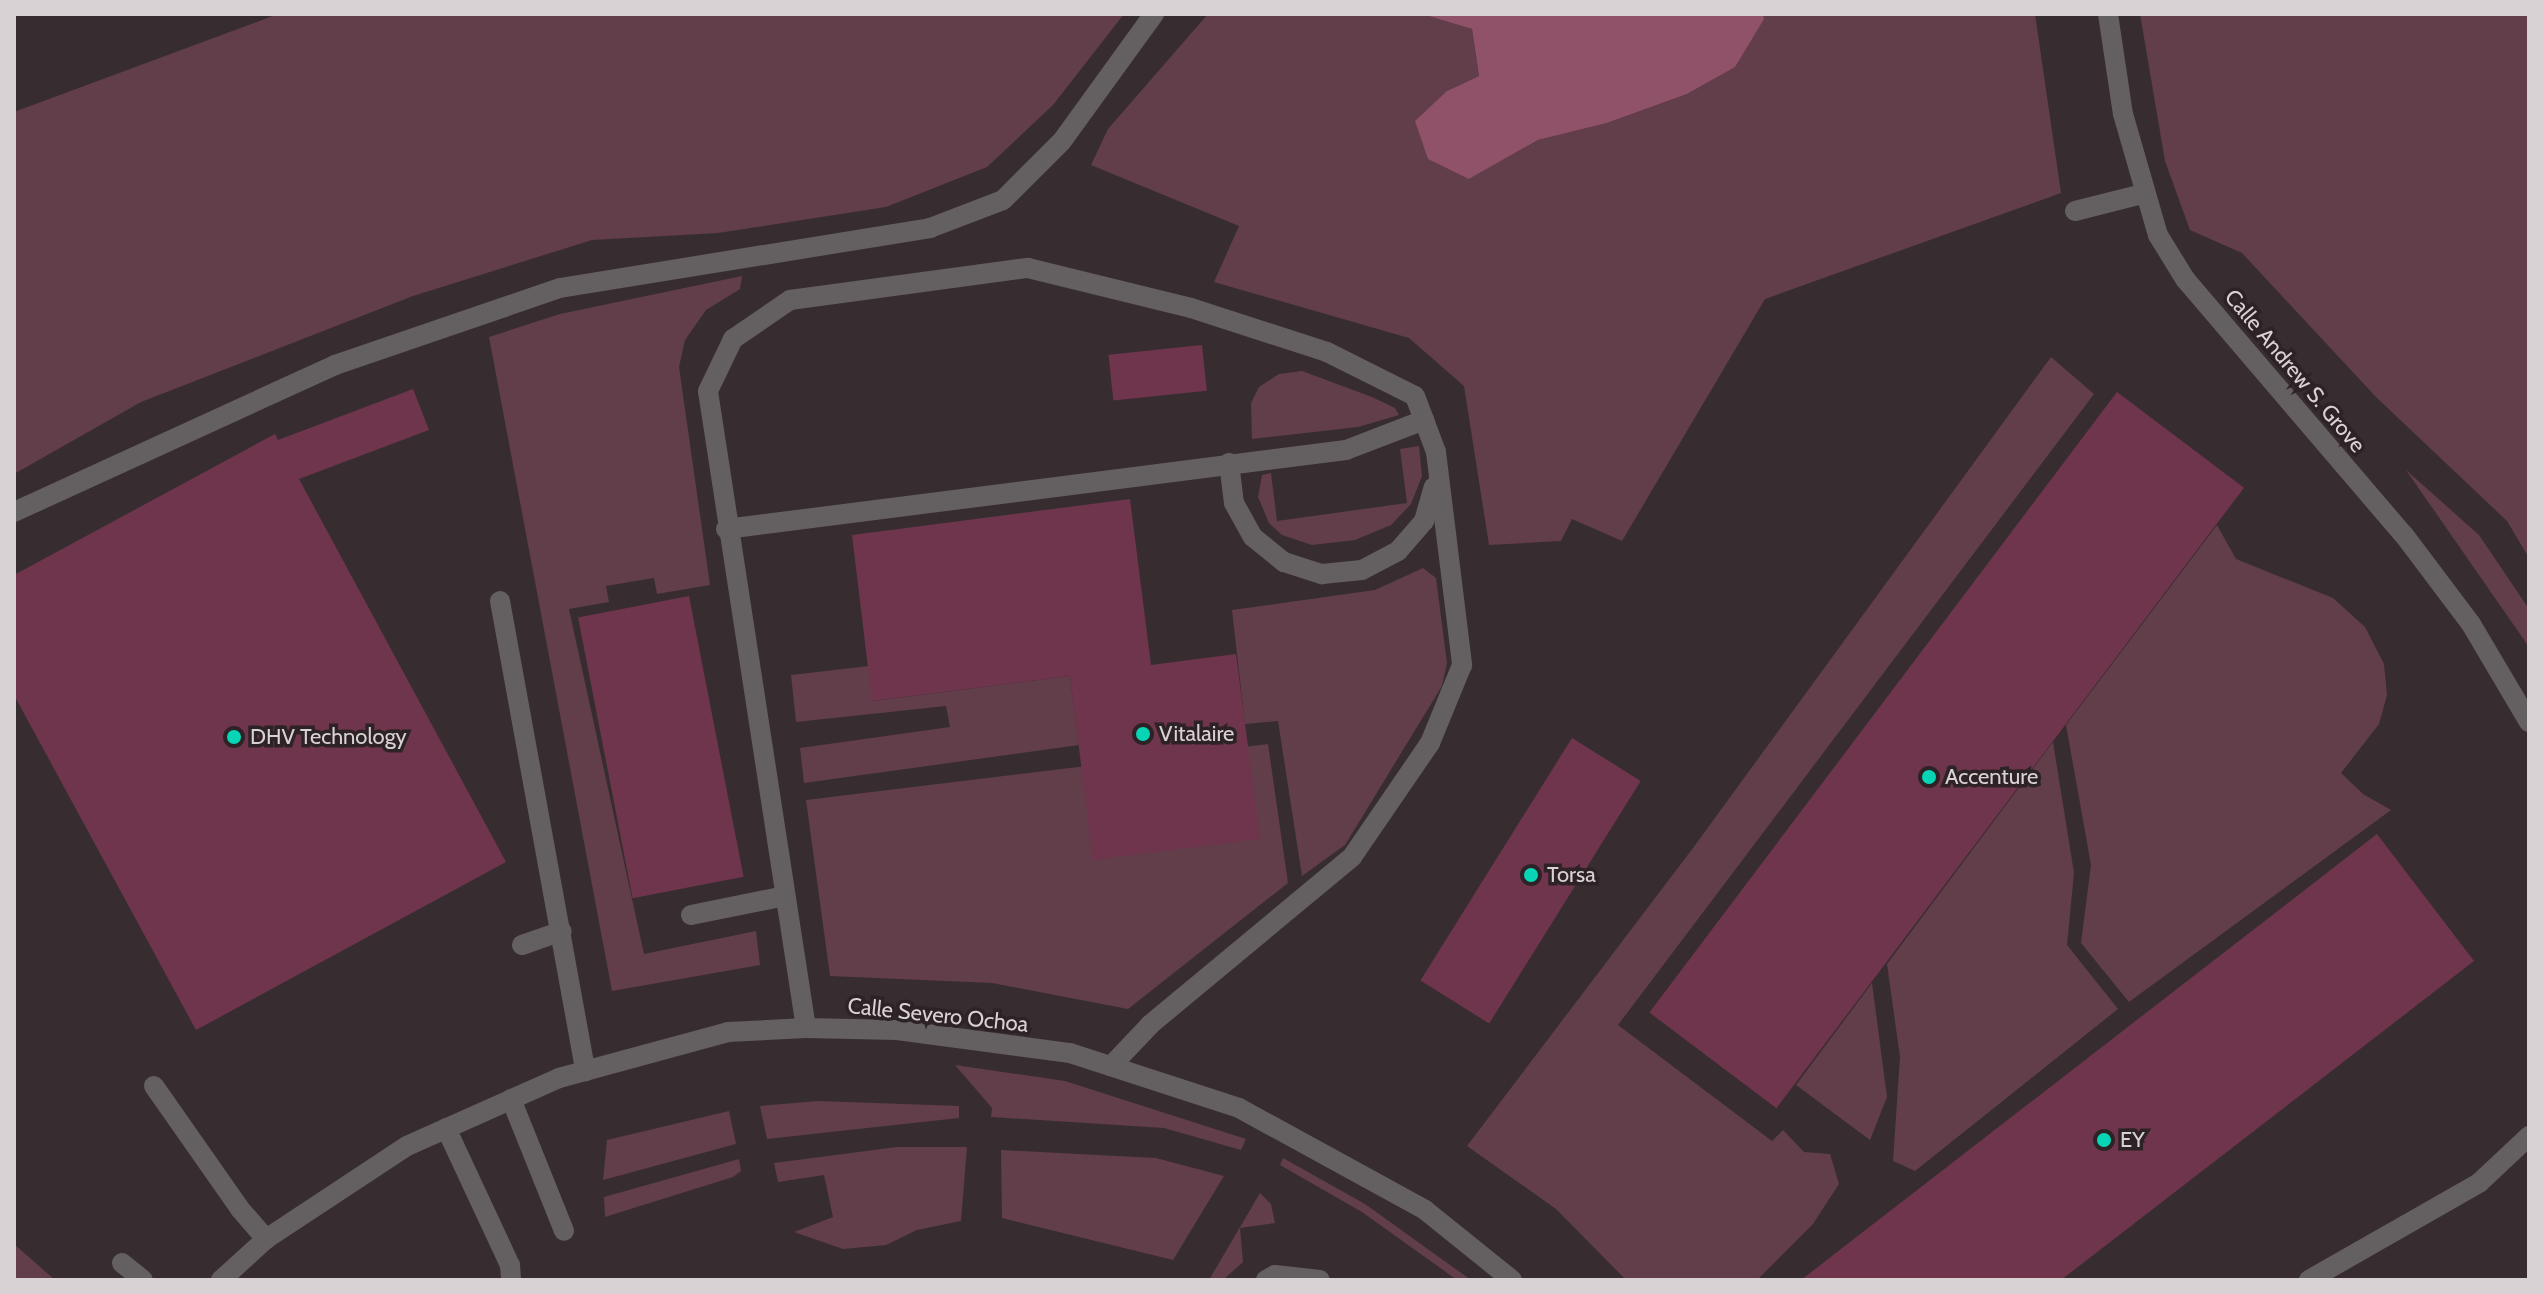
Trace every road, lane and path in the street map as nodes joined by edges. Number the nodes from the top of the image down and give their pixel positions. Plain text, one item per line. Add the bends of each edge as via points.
1 (1154, 14) edge
2 (2108, 14) edge
3 (2142, 194) junction
4 (2075, 211) dead end
5 (1424, 420) junction
6 (1229, 463) junction
7 (1436, 483) junction
8 (14, 512) edge
9 (726, 529) junction
10 (500, 601) dead end
11 (2529, 722) edge
12 (785, 896) junction
13 (691, 915) dead end
14 (562, 931) junction
15 (522, 945) dead end
16 (806, 1028) junction
17 (1111, 1066) junction
18 (585, 1071) junction
19 (154, 1086) dead end
20 (511, 1099) junction
21 (446, 1128) junction
22 (2529, 1136) edge
23 (564, 1231) dead end
24 (266, 1239) junction
25 (122, 1263) dead end
26 (143, 1280) edge
27 (221, 1280) edge
28 (511, 1280) edge
29 (1266, 1280) edge
30 (1320, 1280) edge
31 (1512, 1280) edge
32 (2309, 1280) edge

1 - 8 street via 1062,141 1003,200 930,228 560,288 335,365
2 - 3 street, Calle Andrew S. Grove
3 - 4 street
3 - 11 street, Calle Andrew S. Grove via 2158,235 2185,279 2404,535 2471,624
5 - 6 street via 1346,450
5 - 7 street via 1436,452
5 - 9 street via 1415,396 1327,352 1191,308 1028,268 790,300 733,339 708,391
6 - 7 street via 1234,503 1253,537 1284,562 1322,574 1362,570 1398,551 1424,521
6 - 9 street
7 - 17 street via 1462,665 1430,743 1352,857 1150,1025
9 - 12 street
10 - 14 street
12 - 13 street
12 - 16 street
14 - 15 street
14 - 18 street
16 - 17 street, Calle Severo Ochoa via 897,1030 1070,1053
16 - 18 street, Calle Severo Ochoa via 728,1032
17 - 31 street, Calle Severo Ochoa via 1239,1108 1330,1154 1425,1210
18 - 20 street, Calle Severo Ochoa
19 - 24 street
20 - 21 street, Calle Severo Ochoa
20 - 23 street
21 - 24 street, Calle Severo Ochoa via 407,1146
21 - 28 street via 510,1265
22 - 32 street via 2479,1183
24 - 27 street, Calle Severo Ochoa
25 - 26 street
29 - 30 street via 1275,1275

